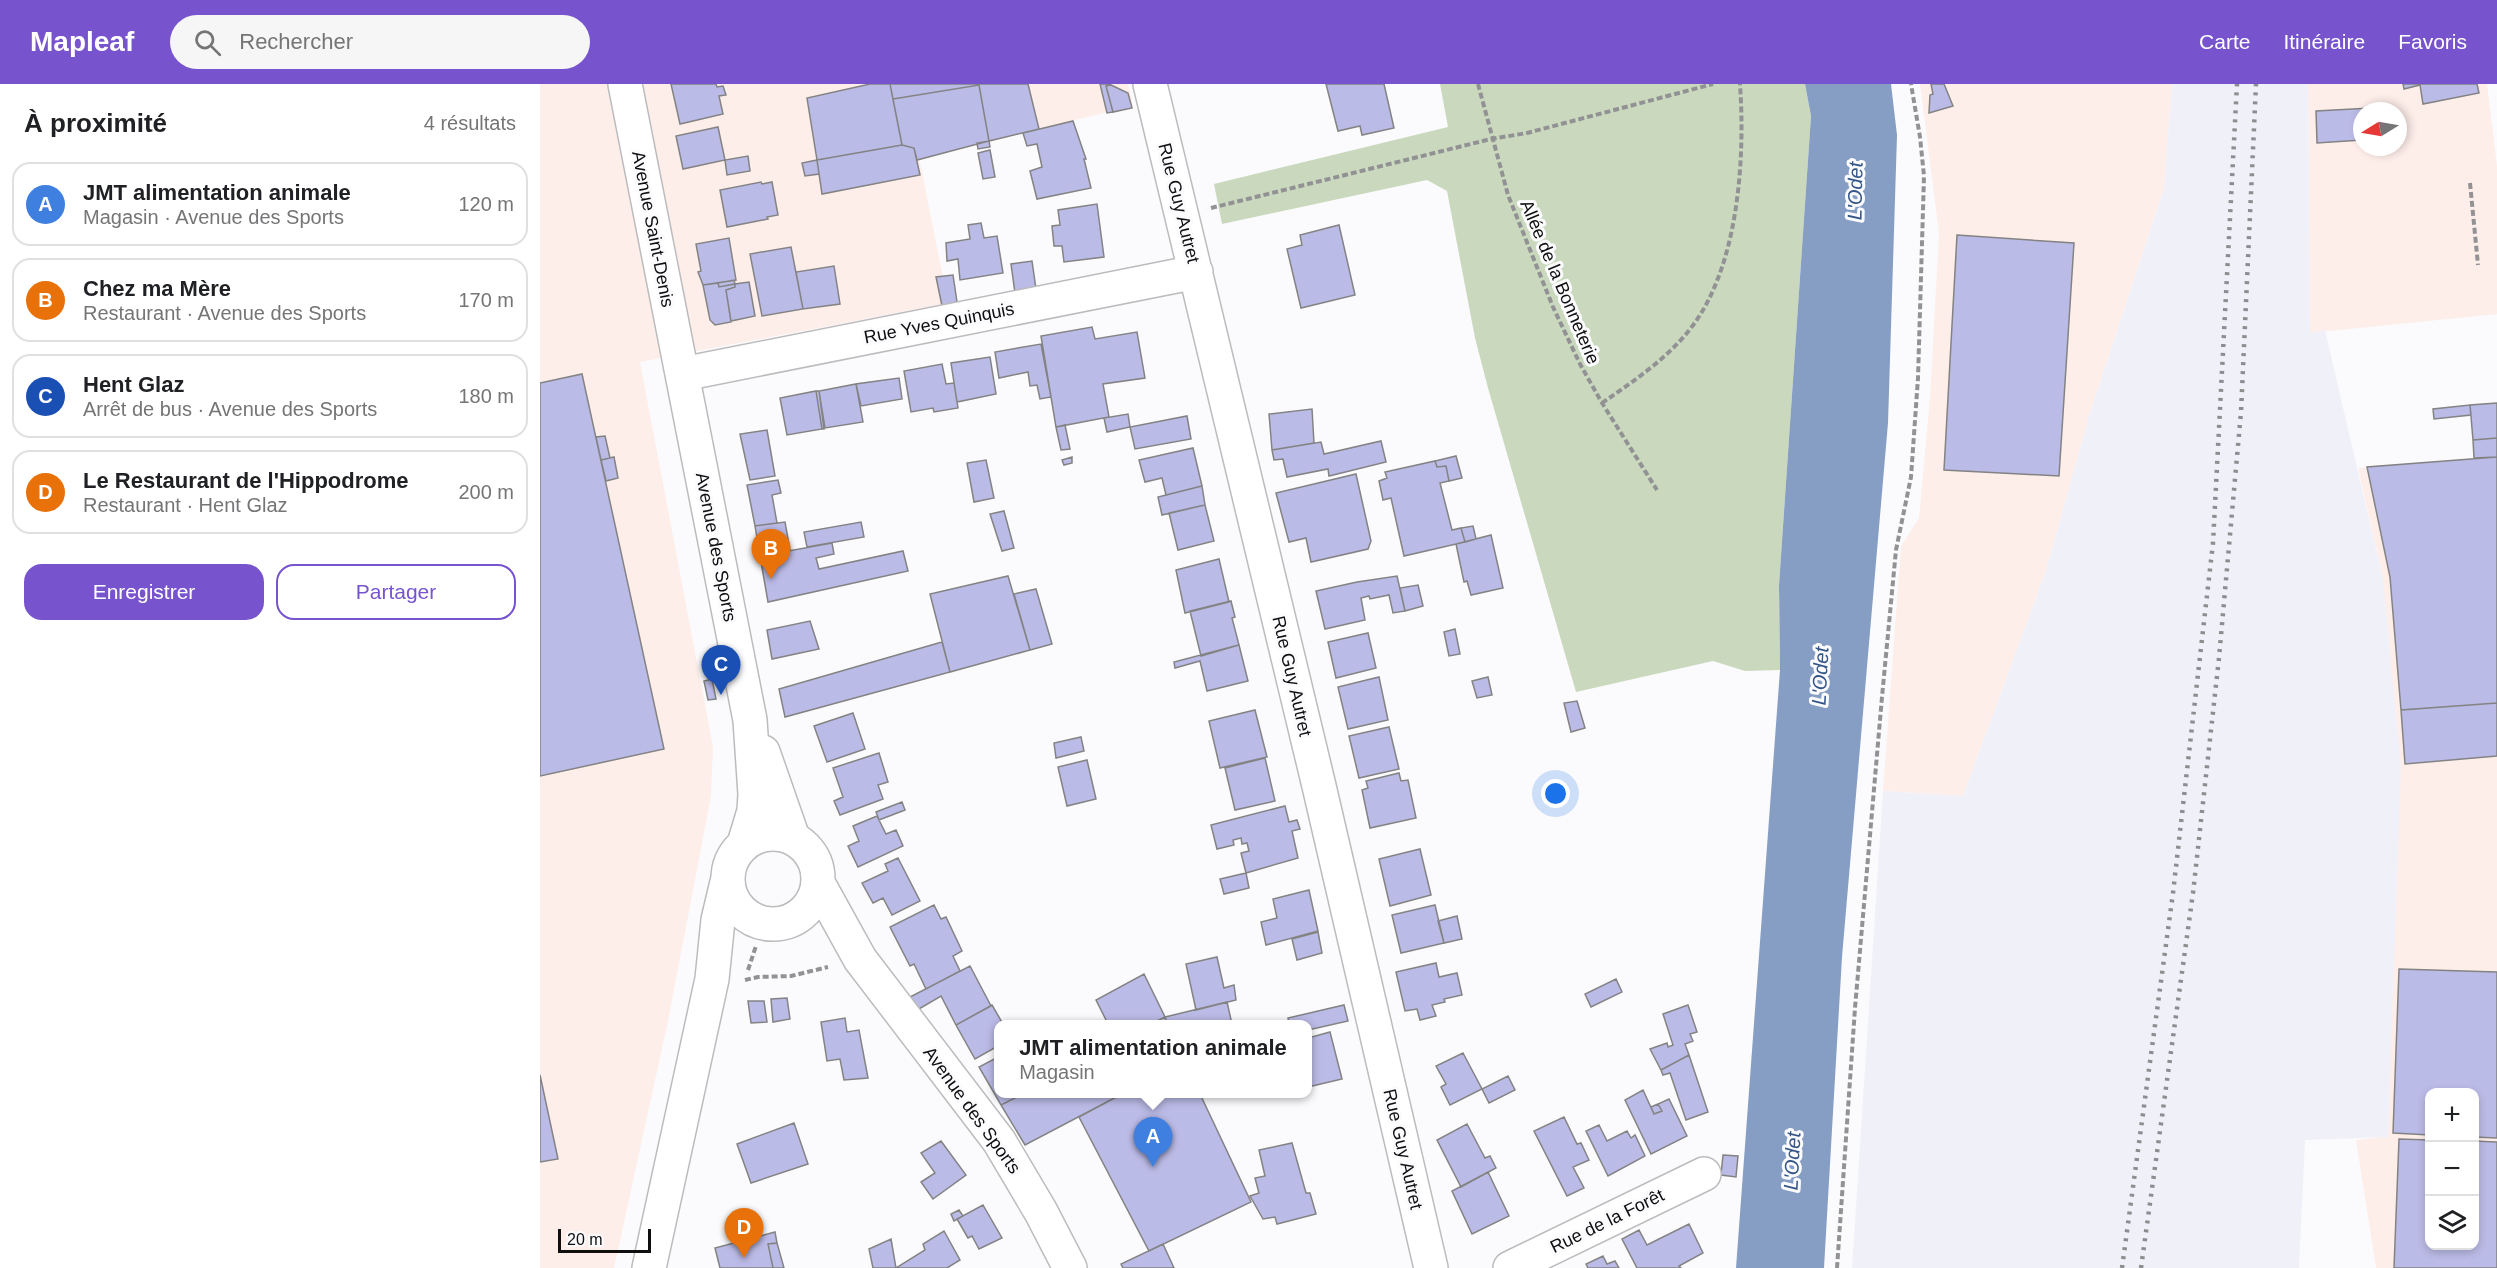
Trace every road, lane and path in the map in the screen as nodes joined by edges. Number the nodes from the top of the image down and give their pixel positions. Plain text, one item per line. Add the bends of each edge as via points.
1 (625, 84) edge
2 (1150, 84) edge
3 (1478, 84) edge
4 (1713, 84) edge
5 (1740, 84) edge
6 (1911, 84) edge
7 (1491, 139) junction
8 (2470, 183) dead end
9 (1181, 215) junction
10 (2478, 265) dead end
11 (1196, 272) junction
12 (683, 374) junction
13 (1602, 403) junction
14 (1658, 490) dead end
15 (750, 720) junction
16 (793, 838) junction
17 (744, 844) junction
18 (728, 878) junction
19 (818, 883) junction
20 (794, 918) junction
21 (756, 920) junction
22 (861, 960) junction
23 (827, 967) dead end
24 (712, 979) junction
25 (746, 980) dead end
26 (1704, 1174) dead end
27 (652, 1263) edge
28 (1070, 1268) edge
29 (1431, 1268) edge
30 (1510, 1268) edge
31 (1837, 1268) edge

1 - 12 street, Avenue Saint-Denis
2 - 9 street, Rue Guy Autret
3 - 7 path, Allée de la Bonneterie
4 - 7 path
5 - 13 path via 1734,220 1719,273 1700,315 1666,355
6 - 31 path via 1924,176 1918,378 1911,477 1896,550 1882,697
7 - 9 path
7 - 13 path, Allée de la Bonneterie via 1508,195 1549,298
8 - 10 path
9 - 11 street, Rue Guy Autret
11 - 12 street, Rue Yves Quinquis
11 - 29 street, Rue Guy Autret
12 - 15 street, Avenue des Sports
13 - 14 path, Allée de la Bonneterie
15 - 16 street, Avenue des Sports
15 - 17 street, Avenue des Sports via 755,794
16 - 17 street via 768,834
16 - 19 street via 812,857
17 - 18 street via 729,865
18 - 21 street via 739,909
18 - 24 street via 718,920
19 - 20 street via 805,910
19 - 22 street, Avenue des Sports
20 - 21 street via 776,924
20 - 22 street, Avenue des Sports via 829,934
21 - 24 street
22 - 28 street, Avenue des Sports via 999,1141
23 - 25 path via 791,976
24 - 27 street
26 - 30 street, Rue de la Forêt

